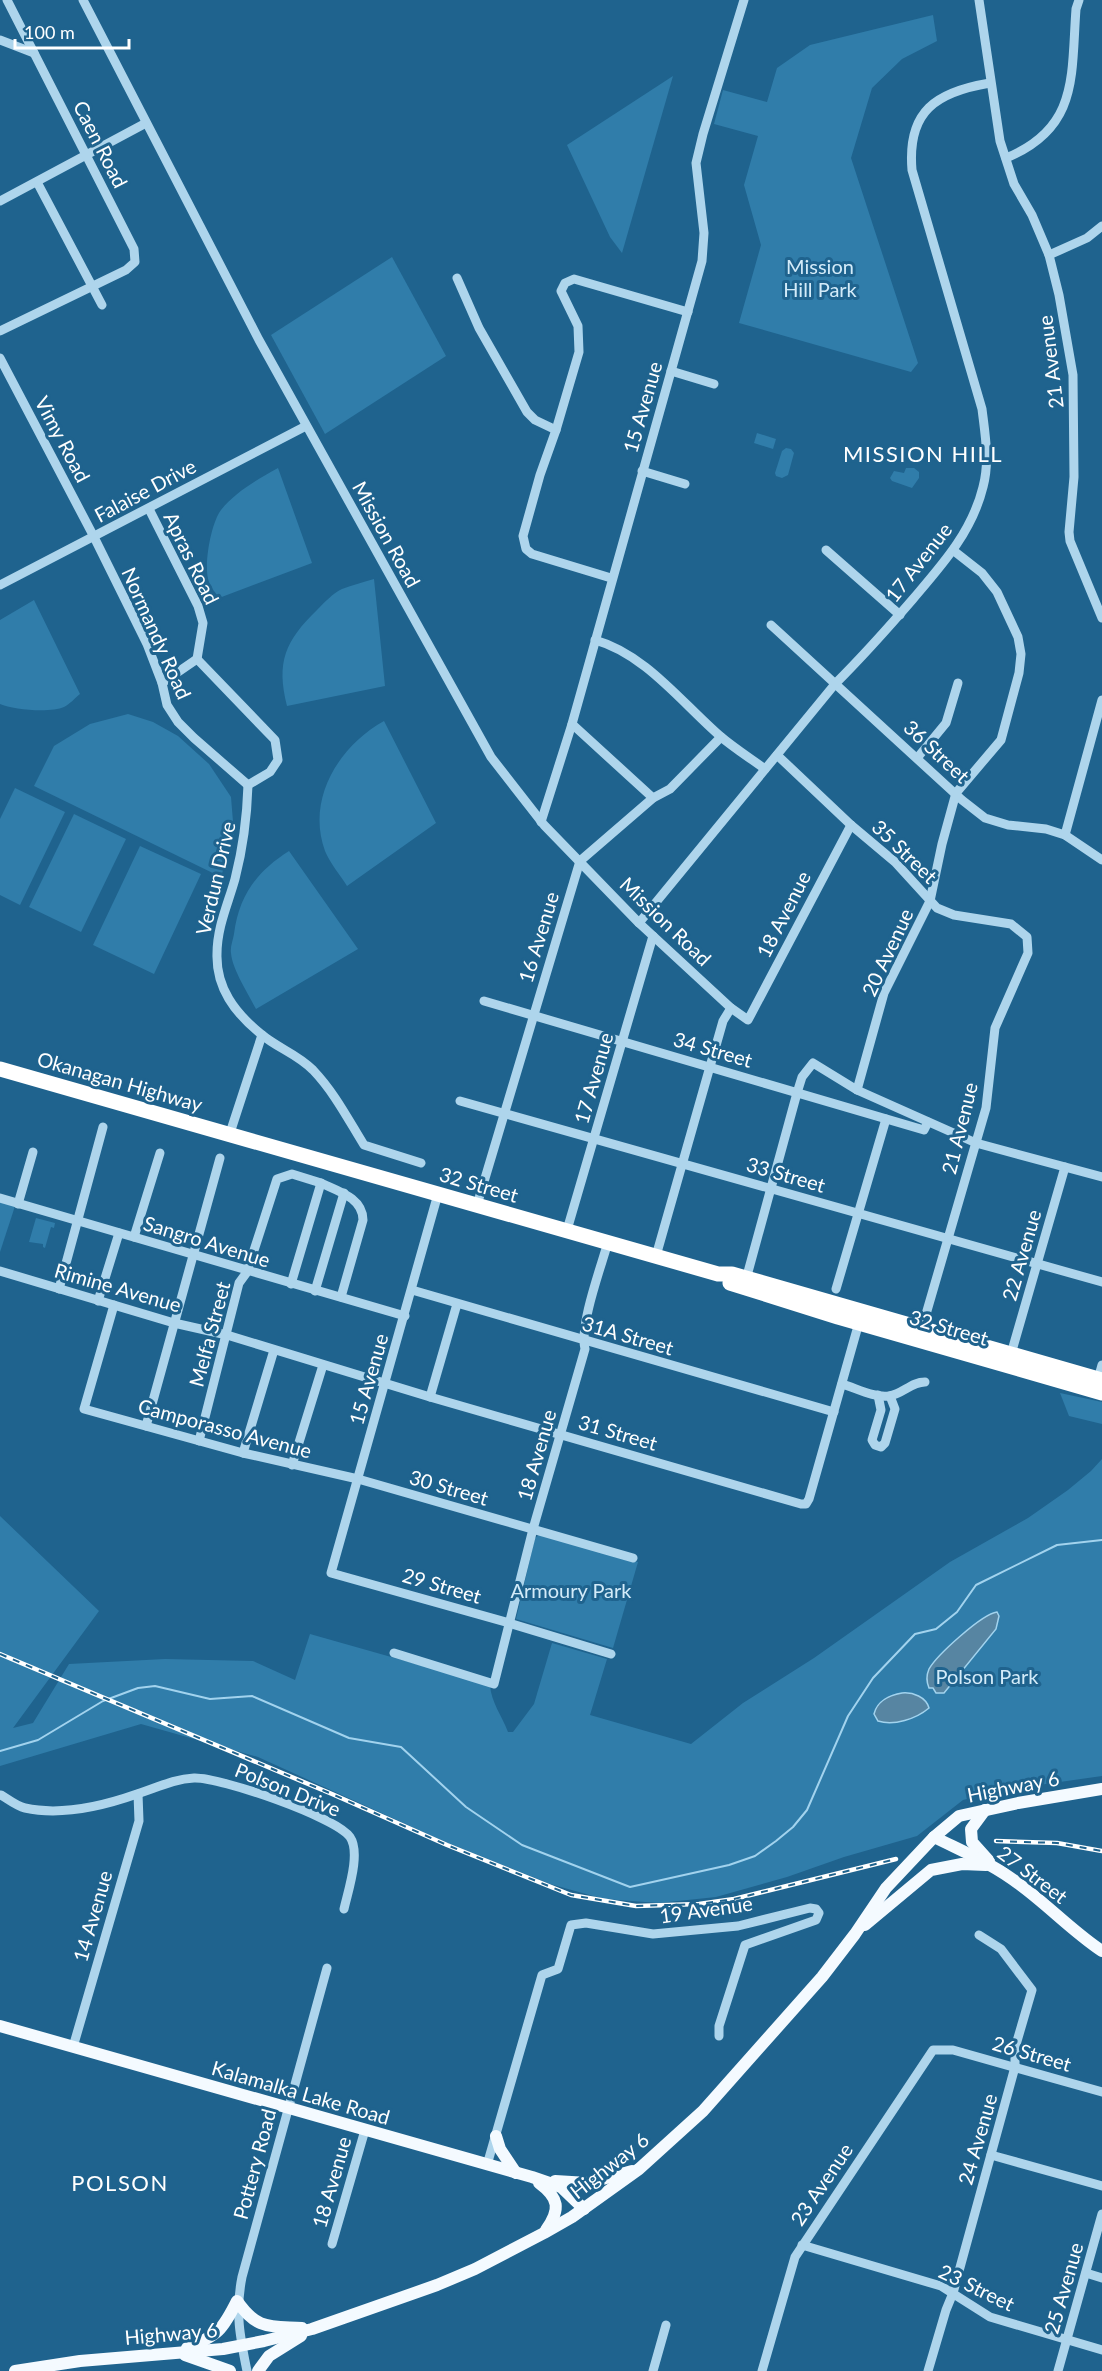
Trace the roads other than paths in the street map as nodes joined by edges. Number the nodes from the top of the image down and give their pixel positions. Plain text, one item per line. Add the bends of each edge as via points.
1 (7, 0) edge
2 (83, 0) edge
3 (744, 0) edge
4 (979, 0) edge
5 (1079, 0) edge
6 (0, 40) edge
7 (34, 53) junction
8 (990, 83) junction
9 (146, 123) junction
10 (86, 155) junction
11 (1006, 158) junction
12 (38, 182) junction
13 (0, 201) edge
14 (1102, 226) edge
15 (1049, 255) junction
16 (458, 278) dead end
17 (93, 285) junction
18 (102, 305) dead end
19 (688, 312) junction
20 (0, 331) edge
21 (0, 358) edge
22 (671, 372) junction
23 (714, 384) dead end
24 (306, 426) junction
25 (556, 430) junction
26 (642, 471) junction
27 (685, 484) dead end
28 (149, 509) junction
29 (94, 537) junction
30 (826, 550) dead end
31 (954, 551) junction
32 (611, 578) junction
33 (0, 585) edge
34 (1102, 613) edge
35 (900, 615) junction
36 (771, 625) dead end
37 (595, 640) junction
38 (197, 658) junction
39 (162, 683) junction
40 (958, 683) dead end
41 (835, 684) junction
42 (1102, 700) edge
43 (572, 724) junction
44 (721, 737) junction
45 (777, 755) junction
46 (918, 757) junction
47 (765, 769) junction
48 (248, 785) junction
49 (956, 793) junction
50 (653, 798) junction
51 (542, 822) junction
52 (851, 825) junction
53 (1065, 835) junction
54 (1102, 860) edge
55 (579, 861) junction
56 (930, 901) junction
57 (639, 923) junction
58 (653, 936) junction
59 (1026, 937) joint
60 (483, 1001) dead end
61 (731, 1008) junction
62 (533, 1015) junction
63 (748, 1020) joint
64 (262, 1035) junction
65 (622, 1042) junction
66 (710, 1066) junction
67 (0, 1069) edge
68 (857, 1090) junction
69 (797, 1093) junction
70 (460, 1101) dead end
71 (504, 1114) junction
72 (886, 1119) junction
73 (928, 1122) junction
74 (103, 1127) dead end
75 (230, 1133) junction
76 (594, 1138) junction
77 (976, 1143) junction
78 (33, 1152) dead end
79 (160, 1153) dead end
80 (220, 1158) dead end
81 (421, 1163) dead end
82 (683, 1163) junction
83 (1065, 1167) junction
84 (1102, 1177) edge
85 (321, 1184) junction
86 (771, 1189) junction
87 (345, 1193) junction
88 (438, 1194) junction
89 (0, 1198) edge
90 (18, 1204) junction
91 (477, 1205) junction
92 (859, 1213) junction
93 (77, 1222) junction
94 (567, 1230) junction
95 (119, 1233) junction
96 (134, 1238) junction
97 (949, 1239) junction
98 (608, 1242) junction
99 (193, 1255) junction
100 (656, 1256) junction
101 (1037, 1263) junction
102 (0, 1271) edge
103 (247, 1272) junction
104 (1102, 1282) edge
105 (745, 1283) junction
106 (291, 1284) junction
107 (58, 1289) junction
108 (412, 1290) junction
109 (836, 1290) dead end
110 (315, 1291) junction
111 (341, 1298) junction
112 (98, 1301) junction
113 (457, 1304) junction
114 (114, 1305) junction
115 (405, 1316) junction
116 (860, 1317) junction
117 (174, 1323) junction
118 (922, 1328) junction
119 (227, 1335) junction
120 (583, 1341) junction
121 (274, 1350) junction
122 (1011, 1354) junction
123 (323, 1365) junction
124 (1100, 1381) edge
125 (925, 1382) dead end
126 (386, 1384) junction
127 (842, 1384) junction
128 (878, 1395) junction
129 (890, 1396) junction
130 (430, 1397) junction
131 (834, 1412) junction
132 (146, 1426) junction
133 (561, 1434) junction
134 (198, 1441) junction
135 (243, 1453) junction
136 (292, 1465) junction
137 (358, 1479) junction
138 (533, 1529) junction
139 (633, 1558) dead end
140 (332, 1574) joint
141 (508, 1623) junction
142 (394, 1653) dead end
143 (611, 1654) dead end
144 (1102, 1789) edge
145 (138, 1794) junction
146 (1, 1795) edge
147 (985, 1810) junction
148 (934, 1837) junction
149 (993, 1865) junction
150 (344, 1909) dead end
151 (855, 1934) junction
152 (979, 1935) dead end
153 (1102, 1951) edge
154 (327, 1968) dead end
155 (0, 2026) edge
156 (719, 2036) dead end
157 (73, 2047) junction
158 (953, 2050) joint
159 (1015, 2067) junction
160 (1102, 2092) edge
161 (287, 2108) junction
162 (364, 2130) junction
163 (496, 2136) junction
164 (991, 2155) junction
165 (487, 2165) junction
166 (639, 2169) junction
167 (516, 2173) junction
168 (532, 2177) junction
169 (1102, 2186) edge
170 (584, 2209) junction
171 (1102, 2214) edge
172 (543, 2234) junction
173 (332, 2244) dead end
174 (802, 2245) junction
175 (1086, 2273) junction
176 (1102, 2278) edge
177 (953, 2293) junction
178 (237, 2301) junction
179 (666, 2325) dead end
180 (312, 2329) junction
181 (1067, 2340) junction
182 (242, 2346) junction
183 (1102, 2350) edge
184 (178, 2353) junction
185 (15, 2371) edge
186 (230, 2371) edge
187 (247, 2371) edge
188 (258, 2371) edge
189 (653, 2371) edge
190 (762, 2371) edge
191 (928, 2371) edge
192 (1058, 2371) edge

1 - 7 street, Caen Road
2 - 9 street, Mission Road
3 - 19 street, 15 Avenue via 696,163 704,233 702,261
4 - 8 street, 21 Avenue
5 - 11 street via 1071,80 1063,110 1034,145
6 - 7 street
7 - 10 street, Caen Road
8 - 11 street, 21 Avenue
8 - 31 street, 17 Avenue via 952,92 933,102 913,132 910,151 912,170 982,409 987,447 984,485 974,516
9 - 10 street
9 - 24 street, Mission Road
10 - 12 street
10 - 17 street, Caen Road via 134,249 135,262
11 - 15 street, 21 Avenue via 1014,184
12 - 13 street
12 - 17 street
14 - 15 street via 1088,238
15 - 34 street, 21 Avenue via 1074,375 1070,541
16 - 25 street via 479,328 527,412
17 - 18 street
17 - 20 street
19 - 22 street, 15 Avenue
19 - 25 street via 574,279 565,283 561,291 578,326 579,352
21 - 29 street, Vimy Road
22 - 23 street
22 - 26 street, 15 Avenue
24 - 28 street, Falaise Drive
24 - 51 street, Mission Road via 491,757
25 - 32 street via 523,542 532,554
26 - 27 street
26 - 32 street, 15 Avenue
28 - 29 street, Falaise Drive
28 - 38 street, Apras Road via 203,623
29 - 33 street, Falaise Drive
29 - 39 street, Normandy Road
30 - 35 street
31 - 35 street, 17 Avenue
31 - 49 street via 982,573 997,592 1018,637 1021,654 1001,740
32 - 37 street, 15 Avenue
35 - 41 street, 17 Avenue
36 - 41 street, 36 Street
37 - 43 street, 15 Avenue
37 - 44 street via 617,647 639,662
38 - 39 street
38 - 48 street via 275,740 278,760 270,772
39 - 48 street, Normandy Road via 167,705 178,722
40 - 46 street via 946,723
41 - 45 street, 17 Avenue
41 - 46 street, 36 Street
42 - 53 street
43 - 50 street
43 - 51 street, 15 Avenue
44 - 47 street
44 - 50 street via 670,789
45 - 47 street, 17 Avenue
45 - 52 street, 35 Street
46 - 49 street, 36 Street
47 - 57 street, 17 Avenue
48 - 64 street, Verdun Drive via 248,817 219,928 216,956 222,988 234,1007
49 - 53 street, 36 Street via 985,818
49 - 56 street, 20 Avenue
50 - 55 street
51 - 55 street, Mission Road
52 - 56 street, 35 Street via 895,862
52 - 63 street, 18 Avenue
53 - 54 street, 36 Street
55 - 57 street, Mission Road
55 - 62 street, 16 Avenue
56 - 59 street, 35 Street via 954,915 1011,924
56 - 68 street, 20 Avenue via 884,993
57 - 58 street, Mission Road
58 - 61 street, Mission Road
58 - 65 street, 17 Avenue
59 - 77 street, 21 Avenue via 1028,953 994,1028 986,1108
60 - 62 street, 34 Street
61 - 63 street, Mission Road
61 - 66 street via 723,1021
62 - 65 street, 34 Street
62 - 71 street, 16 Avenue
64 - 75 street
64 - 81 street via 312,1069 333,1092 364,1145
65 - 66 street, 34 Street
65 - 76 street, 17 Avenue
66 - 69 street, 34 Street
66 - 82 street
67 - 75 highway, Okanagan Highway
68 - 69 street via 813,1063 802,1077
68 - 73 street
69 - 72 street, 34 Street
69 - 86 street
70 - 71 street, 33 Street
71 - 76 street, 33 Street
71 - 91 street, 16 Avenue
72 - 73 street, 34 Street via 924,1130
72 - 92 street
73 - 77 street
74 - 93 street
75 - 88 highway, 32 Street
76 - 82 street, 33 Street
76 - 94 street, 17 Avenue
77 - 83 street
77 - 97 street, 21 Avenue
78 - 90 street
79 - 96 street
80 - 99 street
82 - 86 street, 33 Street
82 - 100 street
83 - 84 street
83 - 101 street, 22 Avenue
85 - 87 street
85 - 103 street, Melfa Street via 292,1174 276,1179
85 - 106 street
86 - 92 street, 33 Street
86 - 105 street
87 - 110 street
87 - 111 street via 363,1212 363,1220
88 - 91 highway, 32 Street
88 - 108 street, 15 Avenue
89 - 90 street, Sangro Avenue
90 - 93 street, Sangro Avenue
91 - 94 highway, 32 Street
92 - 97 street, 33 Street
92 - 109 street
93 - 95 street, Sangro Avenue
93 - 107 street
94 - 98 highway, 32 Street
95 - 96 street, Sangro Avenue
95 - 112 street
96 - 99 street, Sangro Avenue
97 - 101 street, 33 Street
97 - 118 street, 21 Avenue
98 - 100 highway, 32 Street
98 - 120 street, 18 Avenue
99 - 103 street, Sangro Avenue
99 - 117 street
100 - 105 highway, 32 Street via 718,1274 732,1274
101 - 104 street, 33 Street
101 - 122 street, 22 Avenue
102 - 107 street, Rimine Avenue
103 - 106 street, Sangro Avenue
103 - 119 street, Melfa Street via 238,1283
105 - 116 highway, 32 Street
106 - 110 street, Sangro Avenue
107 - 112 street, Rimine Avenue
108 - 113 street, 31A Street
108 - 115 street, 15 Avenue
110 - 111 street, Sangro Avenue
111 - 115 street, Sangro Avenue
112 - 114 street, Rimine Avenue
113 - 120 street, 31A Street
113 - 130 street
114 - 117 street, Rimine Avenue
114 - 132 street, Camporasso Avenue via 84,1409
115 - 126 street, 15 Avenue
116 - 118 highway, 32 Street
116 - 124 highway, 32 Street
116 - 127 street
117 - 119 street, Rimine Avenue
117 - 132 street
118 - 122 highway, 32 Street
119 - 121 street, Rimine Avenue
119 - 134 street, Melfa Street
120 - 131 street, 31A Street
120 - 133 street, 18 Avenue via 585,1349
121 - 123 street
121 - 135 street
122 - 124 highway, 32 Street
123 - 126 street, 31 Street
123 - 136 street
125 - 129 street via 916,1382
126 - 130 street, 31 Street
126 - 137 street, 15 Avenue
127 - 128 street
127 - 131 street
128 - 129 street
128 - 129 street via 881,1410 872,1440 881,1447 895,1409
130 - 133 street, 31 Street
131 - 133 street, 31 Street via 806,1504
132 - 134 street, Camporasso Avenue
133 - 138 street, 18 Avenue
134 - 135 street, Camporasso Avenue
135 - 136 street, Camporasso Avenue
136 - 137 street, Camporasso Avenue
137 - 138 street, 30 Street
137 - 140 street, 15 Avenue
138 - 139 street, 30 Street
138 - 141 street, 18 Avenue
140 - 141 street, 29 Street
141 - 142 street, 18 Avenue via 494,1684
141 - 143 street, 29 Street
144 - 147 main road, Highway 6
145 - 146 street, Polson Drive via 112,1803 44,1810 22,1808
145 - 150 street, Polson Drive via 172,1781 216,1780 252,1790 337,1826 351,1838 355,1857
145 - 157 street, 14 Avenue via 139,1821
147 - 148 main road, Highway 6 via 959,1816
147 - 149 main road via 971,1829 972,1842
148 - 149 main road, 27 Street
148 - 151 main road, Highway 6 via 886,1888
149 - 151 main road via 962,1864 930,1870
149 - 153 main road, 27 Street
151 - 166 main road, Highway 6 via 703,2111
152 - 159 street, 24 Avenue via 1001,1949 1032,1990 1015,2048
154 - 161 street, Pottery Road
155 - 157 main road, Kalamalka Lake Road
156 - 163 street, 19 Avenue via 745,1945 816,1920 816,1909 738,1926 653,1934 586,1923 571,1925 558,1969 542,1975
157 - 161 main road, Kalamalka Lake Road
158 - 159 street, 26 Street
158 - 174 street, 23 Avenue via 933,2050
159 - 160 street, 26 Street
159 - 164 street, 24 Avenue
161 - 162 main road, Kalamalka Lake Road
161 - 178 street, Pottery Road
162 - 165 main road, Kalamalka Lake Road
162 - 173 street, 18 Avenue
163 - 165 street, 19 Avenue
163 - 167 main road
164 - 169 street
164 - 177 street, 24 Avenue
165 - 167 main road, Kalamalka Lake Road
166 - 168 main road via 588,2183
166 - 170 main road, Highway 6
167 - 168 main road, Kalamalka Lake Road
168 - 170 main road, Kalamalka Lake Road via 561,2187
168 - 172 main road via 556,2202 553,2220
170 - 172 main road, Highway 6
171 - 175 street, 25 Avenue
172 - 180 main road, Highway 6 via 437,2285
174 - 177 street, 23 Street via 941,2286
174 - 190 street, 23 Avenue via 795,2257
175 - 176 street
175 - 181 street, 25 Avenue
177 - 181 street, 23 Street via 990,2317
177 - 191 street, 24 Avenue
178 - 180 main road via 260,2324
178 - 182 street, Pottery Road
178 - 184 main road via 212,2338
179 - 189 street
180 - 182 main road, Highway 6
180 - 188 main road via 268,2356
181 - 183 street, 23 Street
181 - 192 street, 25 Avenue
182 - 184 main road, Highway 6
182 - 187 street, Pottery Road
184 - 185 main road, Highway 6
184 - 186 main road

